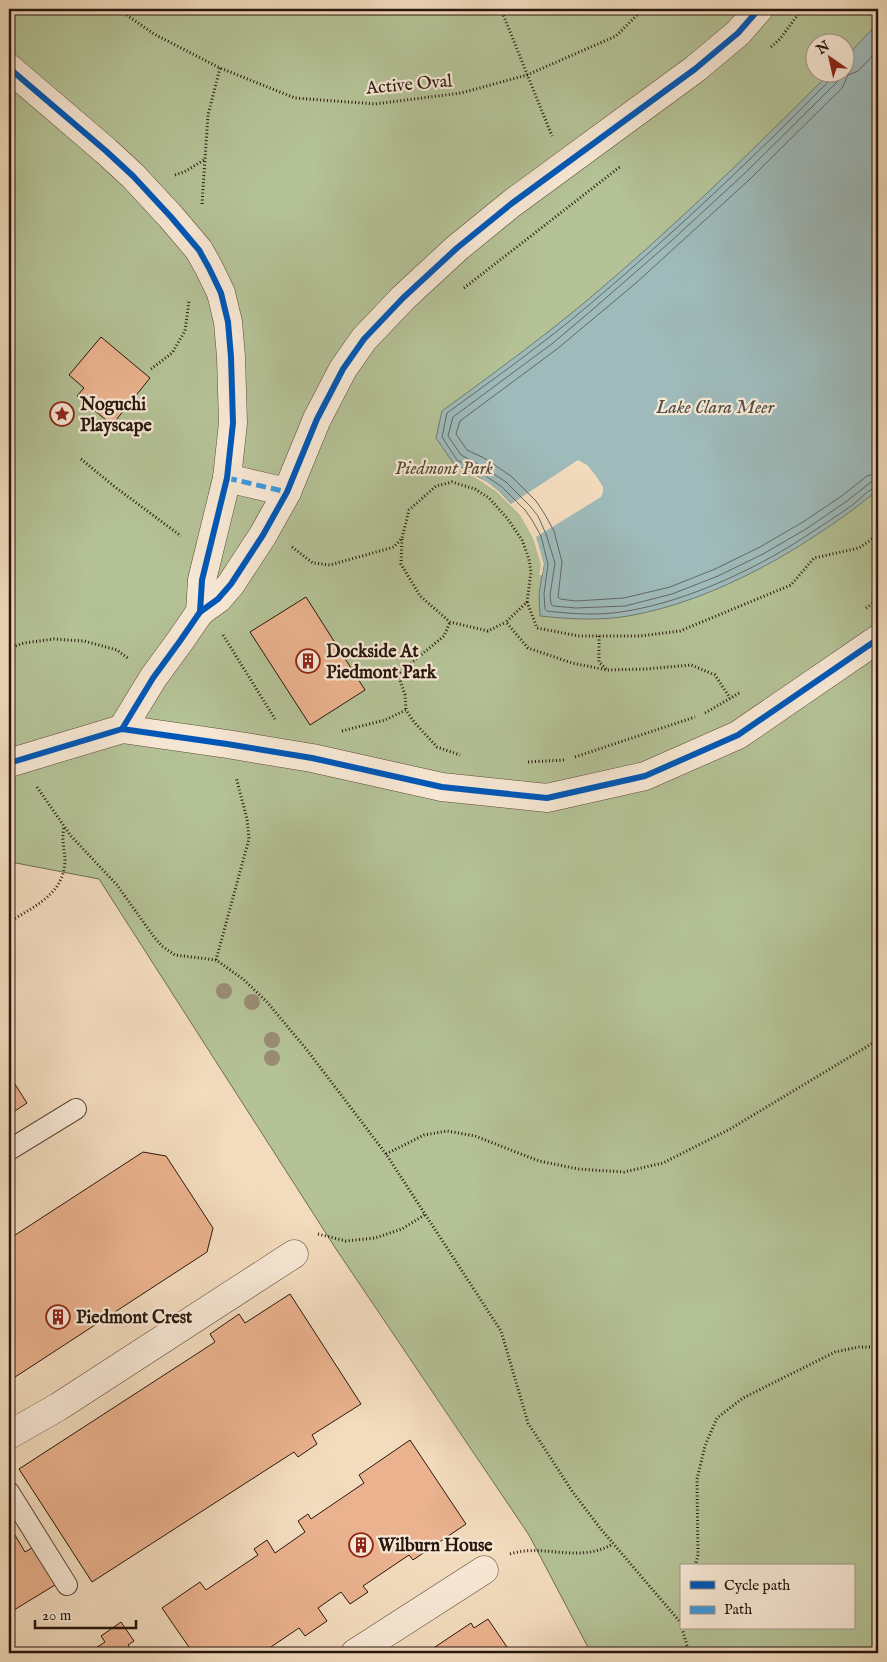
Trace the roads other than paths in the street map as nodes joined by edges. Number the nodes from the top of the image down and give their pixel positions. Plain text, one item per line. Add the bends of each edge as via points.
1 (759, 9) edge
2 (9, 68) edge
3 (227, 478) junction
4 (287, 492) junction
5 (200, 612) junction
6 (878, 639) edge
7 (122, 729) junction
8 (13, 761) edge
9 (76, 1109) dead end
10 (9, 1150) edge
11 (294, 1254) dead end
12 (9, 1435) edge
13 (9, 1492) edge
14 (484, 1570) road end
15 (67, 1585) dead end
16 (355, 1653) edge

1 - 4 street via 738,33 695,69 511,204 403,298 364,339 343,369 317,419
2 - 3 street via 133,176 198,250 221,293 232,357 233,423
3 - 4 street
3 - 5 street via 202,580
4 - 5 street via 231,584
5 - 7 street
6 - 7 street via 738,735 645,776 547,798 442,787 312,758
7 - 8 street
9 - 10 lane
11 - 12 street via 58,1407
13 - 15 lane
14 - 16 street

